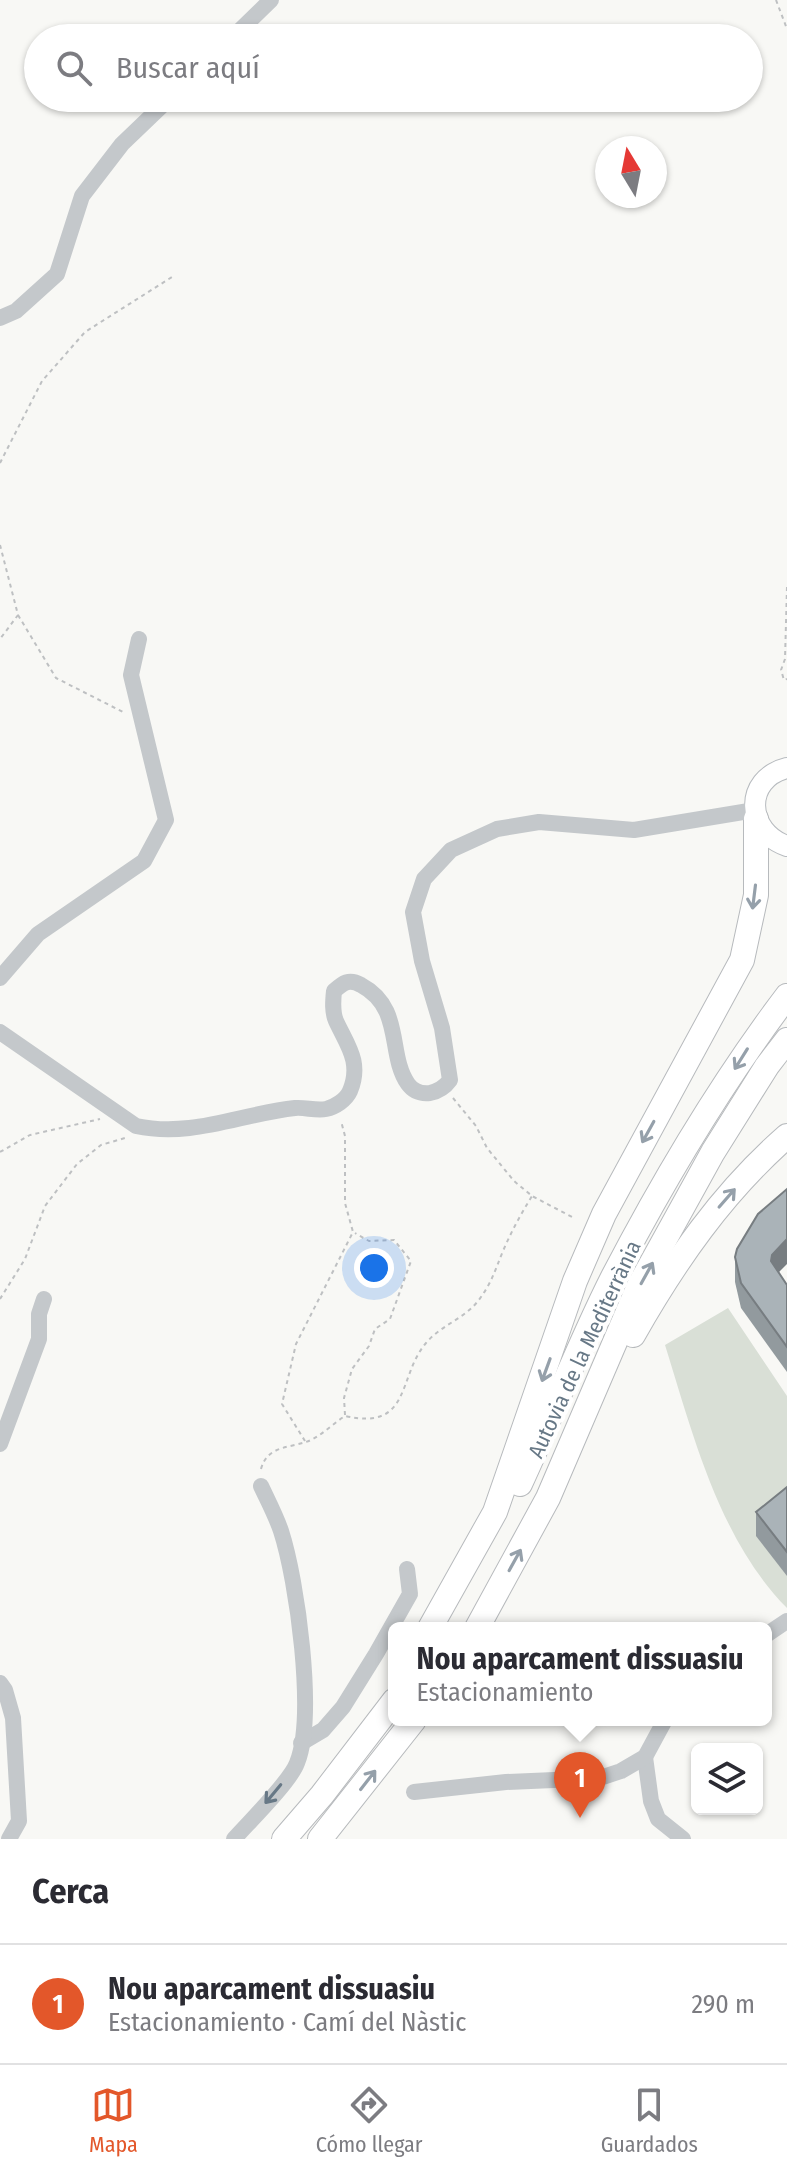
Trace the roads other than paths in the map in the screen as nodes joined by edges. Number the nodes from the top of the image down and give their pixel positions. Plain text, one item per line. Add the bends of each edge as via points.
1 (271, 0) edge
2 (246, 24) edge
3 (155, 112) edge
4 (0, 318) edge
5 (139, 639) dead end
6 (784, 765) edge
7 (756, 814) junction
8 (787, 846) edge
9 (0, 978) edge
10 (787, 996) edge
11 (0, 1032) edge
12 (787, 1040) edge
13 (787, 1136) edge
14 (44, 1299) dead end
15 (577, 1430) junction
16 (0, 1444) edge
17 (261, 1486) road end
18 (407, 1569) dead end
19 (394, 1622) edge
20 (433, 1622) edge
21 (447, 1622) edge
22 (480, 1622) edge
23 (388, 1633) edge
24 (0, 1683) edge
25 (388, 1691) edge
26 (388, 1709) edge
27 (409, 1726) edge
28 (662, 1726) edge
29 (301, 1743) junction
30 (645, 1757) junction
31 (414, 1792) dead end
32 (322, 1795) junction
33 (9, 1839) edge
34 (234, 1839) edge
35 (284, 1839) edge
36 (320, 1839) edge
37 (683, 1839) edge

1 - 2 street
3 - 4 street via 122,144 82,196 57,274 16,311
5 - 9 street via 131,675 166,820 144,861 38,934
6 - 7 main road via 761,786
7 - 8 main road via 763,831
7 - 11 street via 634,830 539,822 497,829 451,850 424,879 413,912 448,1057 450,1080 432,1093 409,1086 396,1036 378,999 355,981 334,991 332,1005 353,1051 350,1091 341,1102 325,1109 295,1108 187,1130 158,1131 117,1115
7 -> 20 highway via 756,895 742,960 604,1214 575,1281 495,1512
10 -> 21 highway, Autovia de la Mediterrània via 703,1121 613,1278 504,1518
15 -> 12 highway, Autovia de la Mediterrània via 639,1286 713,1152
15 -> 13 highway via 598,1405 669,1272 722,1203
14 - 16 street via 39,1339
22 -> 15 highway, Autovia de la Mediterrània
17 - 29 street via 280,1529 294,1587 304,1671
18 - 19 street via 410,1594
23 - 29 street via 343,1707 323,1730
24 - 33 street via 13,1718 19,1821
25 - 32 highway
26 - 32 highway
36 -> 27 highway
28 - 30 street
29 -> 34 street via 297,1764
30 - 31 street via 600,1778
30 - 37 street via 658,1819
32 - 35 highway

